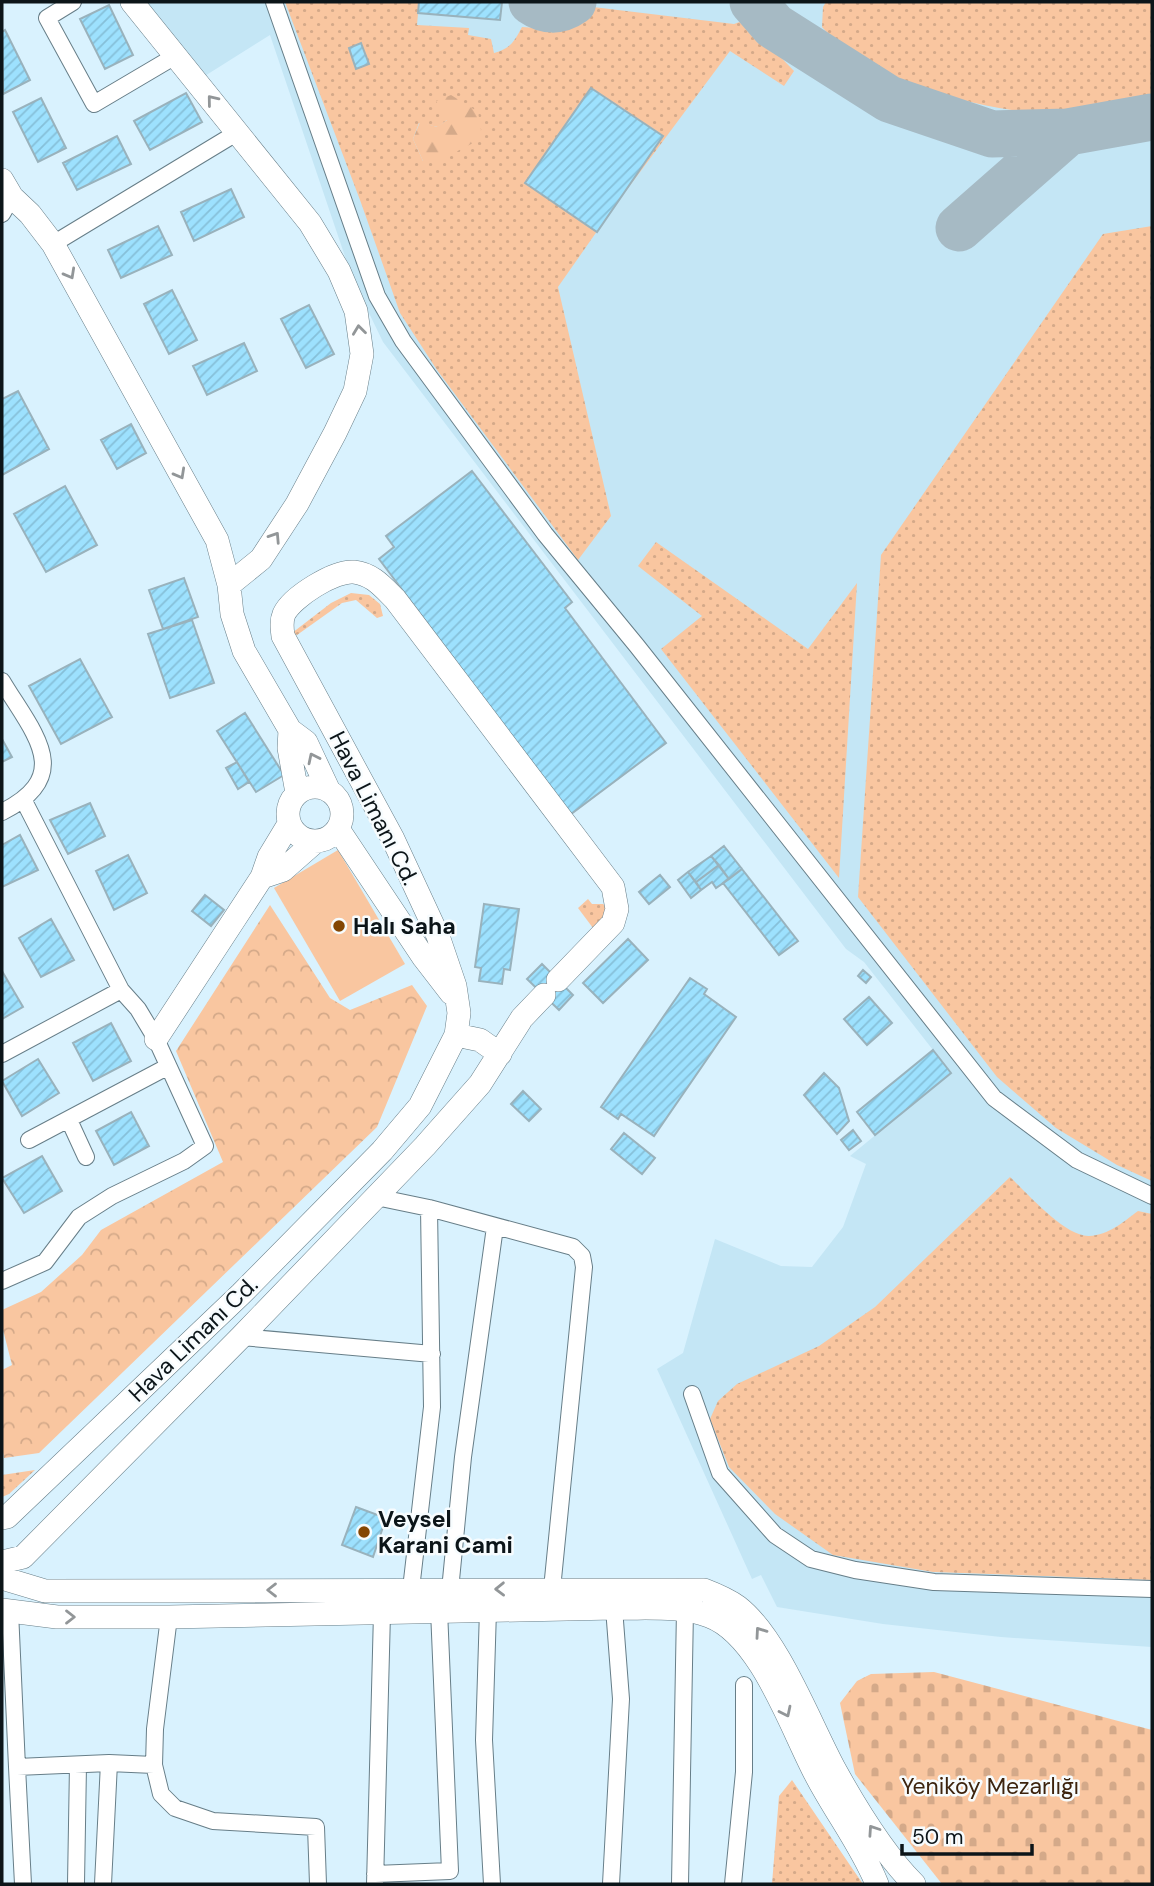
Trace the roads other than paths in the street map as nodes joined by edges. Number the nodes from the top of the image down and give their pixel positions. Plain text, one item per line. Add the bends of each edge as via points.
1 (73, 2) edge
2 (132, 2) edge
3 (274, 2) edge
4 (177, 55) junction
5 (239, 132) junction
6 (5, 197) edge
7 (53, 244) junction
8 (229, 585) junction
9 (2, 681) edge
10 (290, 730) junction
11 (329, 791) junction
12 (297, 793) junction
13 (23, 801) junction
14 (2, 812) edge
15 (289, 824) junction
16 (338, 829) junction
17 (316, 841) junction
18 (262, 877) junction
19 (121, 990) junction
20 (457, 1002) junction
21 (456, 1035) junction
22 (156, 1039) junction
23 (2, 1054) edge
24 (500, 1055) junction
25 (167, 1067) junction
26 (69, 1120) junction
27 (29, 1140) dead end
28 (86, 1157) dead end
29 (1152, 1196) edge
30 (376, 1197) junction
31 (429, 1208) junction
32 (495, 1227) junction
33 (2, 1282) edge
34 (241, 1337) junction
35 (432, 1354) junction
36 (692, 1394) dead end
37 (2, 1518) edge
38 (2, 1562) edge
39 (2, 1578) edge
40 (1152, 1588) edge
41 (411, 1589) junction
42 (552, 1589) junction
43 (444, 1600) junction
44 (614, 1608) junction
45 (6, 1610) edge
46 (488, 1610) junction
47 (685, 1610) junction
48 (382, 1613) junction
49 (169, 1617) junction
50 (744, 1685) dead end
51 (109, 1763) junction
52 (78, 1765) junction
53 (154, 1765) junction
54 (17, 1767) junction
55 (375, 1879) edge
56 (23, 1884) edge
57 (76, 1884) edge
58 (103, 1884) edge
59 (318, 1884) edge
60 (492, 1884) edge
61 (611, 1884) edge
62 (680, 1884) edge
63 (733, 1884) edge
64 (877, 1884) edge
65 (914, 1884) edge

1 - 4 street via 47,18 94,104
2 - 4 street
3 - 29 street via 377,296 440,392 545,534 994,1098 1077,1160
5 -> 4 street
5 - 7 street
8 -> 5 street via 261,559 297,504 355,391 362,354 356,311 339,271 310,223
6 - 7 street via 30,214
7 -> 8 street via 217,540
8 - 10 street via 232,614 244,651
9 - 13 street via 43,752 39,784
11 -> 10 street via 306,742
10 - 12 street
11 - 12 street via 313,787
11 - 16 street via 340,804
12 - 15 street via 288,807
13 - 14 street
13 - 19 street
15 - 17 street via 300,837
15 - 18 street
16 - 17 street
16 - 20 street
17 - 18 street via 282,870
18 - 22 street
19 - 22 street
19 - 23 street
20 - 21 street, Hava Limanı Cd.
20 - 24 street, Hava Limanı Cd. via 438,936 393,839 283,636 284,613 291,605 338,574 367,575 395,599 613,887 617,909 613,923 522,1018
21 - 24 street via 480,1040
21 - 37 street, Hava Limanı Cd. via 420,1106 382,1151 232,1303
22 - 25 street
24 - 30 street, Hava Limanı Cd. via 481,1084
25 - 26 street
25 - 33 street via 205,1146 79,1217 45,1262
26 - 27 street
26 - 28 street
30 - 31 street
30 - 34 street, Hava Limanı Cd.
31 - 32 street
31 - 35 street
32 - 42 street via 573,1247 582,1256 584,1267
32 - 43 street
34 - 35 street
34 - 38 street, Hava Limanı Cd. via 23,1557
35 - 41 street via 432,1407
36 - 40 street via 720,1473 775,1535 811,1559 934,1582
41 -> 39 street via 46,1591
41 - 43 street
42 -> 43 street
65 -> 42 street via 870,1826 779,1661 739,1608 704,1590
43 - 46 street
43 - 48 street
43 - 55 street via 450,1871
44 - 46 street
44 - 47 street
44 - 61 street via 621,1699
45 -> 49 street via 57,1617
45 - 54 street
46 - 60 street via 484,1740
47 - 62 street
47 -> 64 street via 711,1616 737,1632 771,1680 816,1775
48 - 49 street
48 - 55 street
49 - 53 street
50 - 63 street via 744,1772
51 - 52 street
51 - 53 street
51 - 58 street
52 - 54 street
52 - 57 street
53 - 59 street via 161,1794 175,1808 213,1821 316,1827
54 - 56 street

